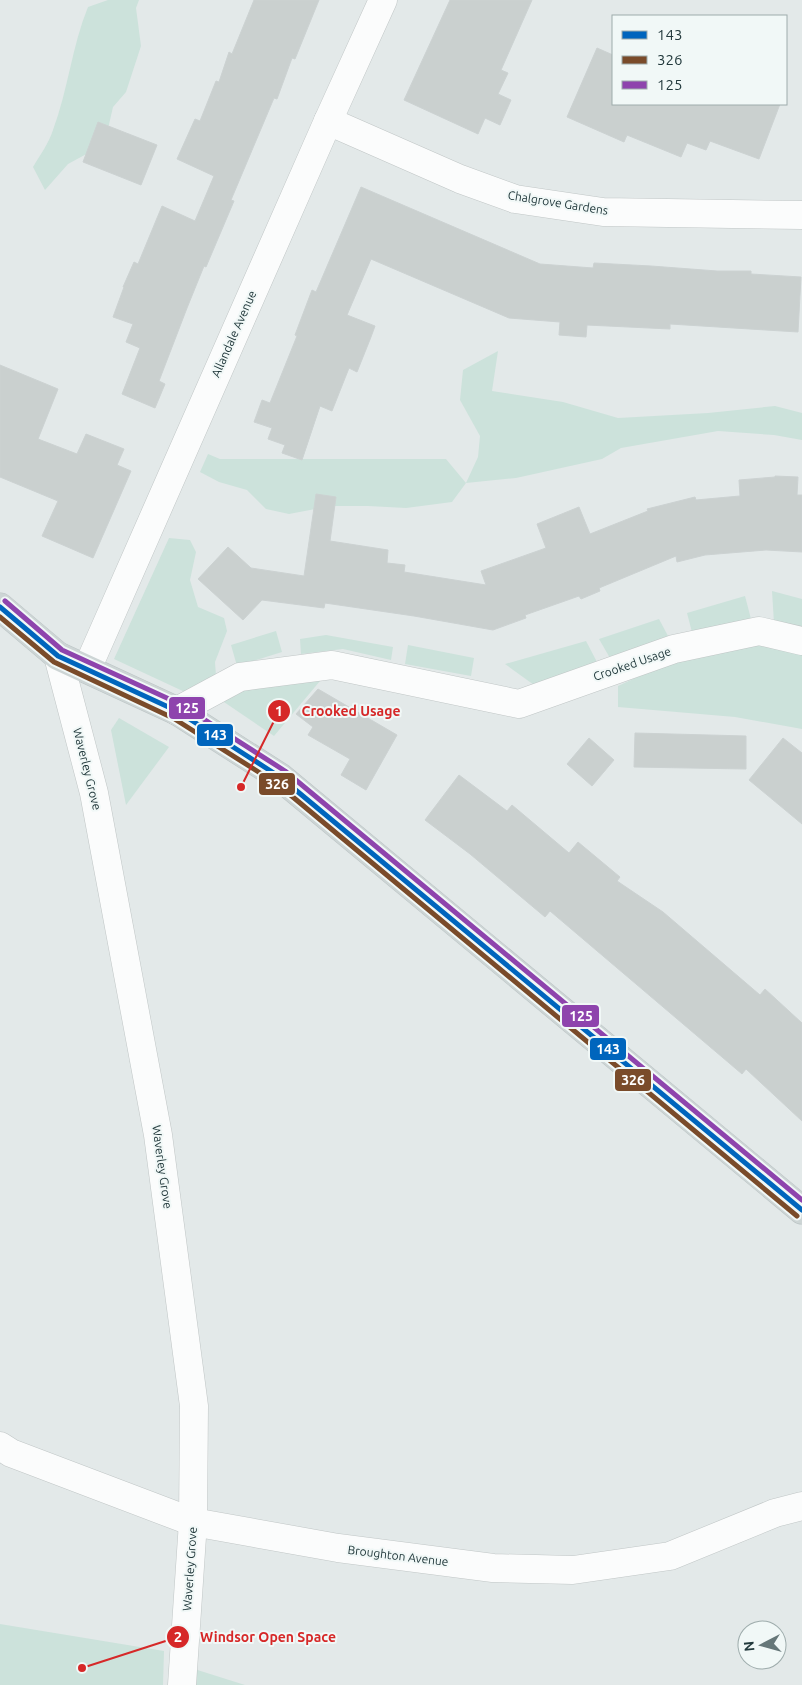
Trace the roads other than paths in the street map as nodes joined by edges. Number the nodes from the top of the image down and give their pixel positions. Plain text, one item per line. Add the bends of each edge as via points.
1 (383, 0) edge
2 (328, 121) junction
3 (801, 212) edge
4 (0, 607) edge
5 (802, 641) edge
6 (58, 656) junction
7 (87, 669) junction
8 (177, 711) junction
9 (802, 1210) edge
10 (0, 1446) edge
11 (802, 1506) edge
12 (193, 1522) junction
13 (182, 1685) edge

1 - 2 street, Allandale Avenue
2 - 3 street, Chalgrove Gardens via 460,179 515,199 603,212
2 - 7 street, Allandale Avenue
4 - 6 main road
5 - 8 street, Crooked Usage via 759,631 674,649 519,704 332,665 240,677
6 - 7 main road
6 - 12 street, Waverley Grove via 94,793 158,1135 194,1406
7 - 8 main road
8 - 9 main road via 280,777
10 - 12 street, Broughton Avenue
11 - 12 street, Broughton Avenue via 775,1513 670,1556 573,1570 493,1568 357,1551
12 - 13 street, Waverley Grove

